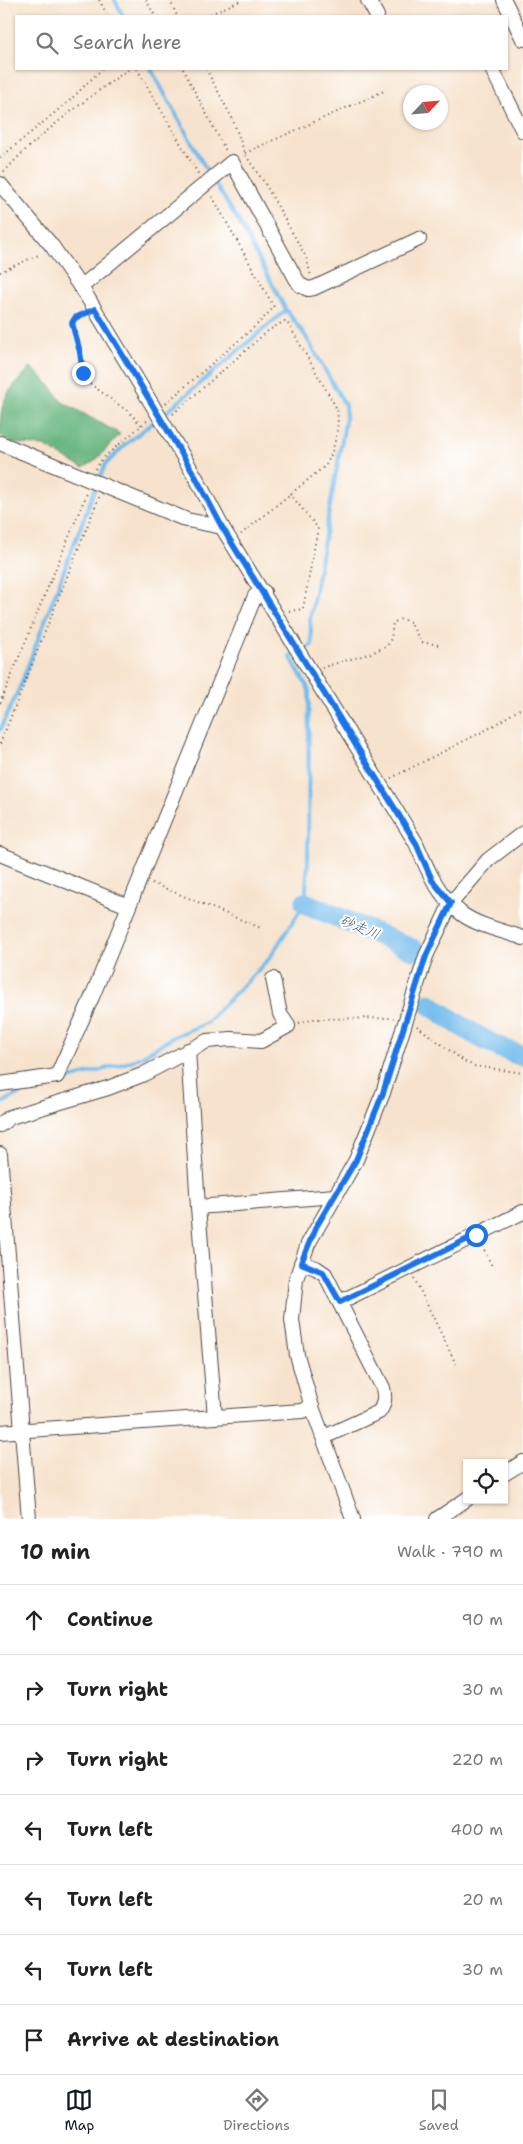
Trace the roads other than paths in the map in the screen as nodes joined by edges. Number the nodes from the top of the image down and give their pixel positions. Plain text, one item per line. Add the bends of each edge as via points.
1 (368, 0) edge
2 (504, 0) edge
3 (376, 15) edge
4 (523, 38) edge
5 (492, 70) edge
6 (523, 131) edge
7 (0, 184) edge
8 (419, 239) dead end
9 (81, 287) junction
10 (0, 443) edge
11 (222, 527) junction
12 (264, 592) junction
13 (523, 833) edge
14 (0, 854) edge
15 (451, 903) junction
16 (128, 906) junction
17 (523, 938) edge
18 (273, 979) dead end
19 (188, 1050) junction
20 (0, 1084) edge
21 (0, 1125) edge
22 (0, 1154) edge
23 (335, 1196) junction
24 (198, 1207) junction
25 (523, 1212) edge
26 (301, 1263) junction
27 (340, 1302) junction
28 (312, 1407) junction
29 (215, 1417) junction
30 (22, 1430) junction
31 (0, 1432) edge
32 (324, 1437) junction
33 (523, 1462) edge
34 (508, 1471) edge
35 (463, 1502) edge
36 (29, 1519) edge
37 (352, 1519) edge
38 (437, 1519) edge

1 - 3 street
2 - 4 street
5 - 6 street
7 - 9 street via 52,246
8 - 9 street via 308,289 295,277 231,161
9 - 11 street via 160,416
10 - 11 street via 188,520
11 - 12 street
12 - 15 street via 416,843 432,880
12 - 16 street via 255,596
13 - 15 street via 488,860
14 - 16 street
15 - 17 street via 462,914
15 - 23 street via 426,956 383,1093 356,1160
16 - 20 street via 59,1080
18 - 19 street via 280,1014 288,1026 261,1040 207,1041
19 - 21 street via 142,1075 10,1117
19 - 24 street
22 - 30 street
23 - 24 street
23 - 26 street via 316,1227
24 - 29 street
25 - 27 street
26 - 27 street via 323,1272
26 - 28 street via 292,1301 293,1335
27 - 32 street via 383,1388 384,1402 379,1412
28 - 29 street via 302,1411
28 - 32 street
29 - 30 street
30 - 31 street
30 - 36 street
32 - 37 street
33 - 34 street
35 - 38 street

